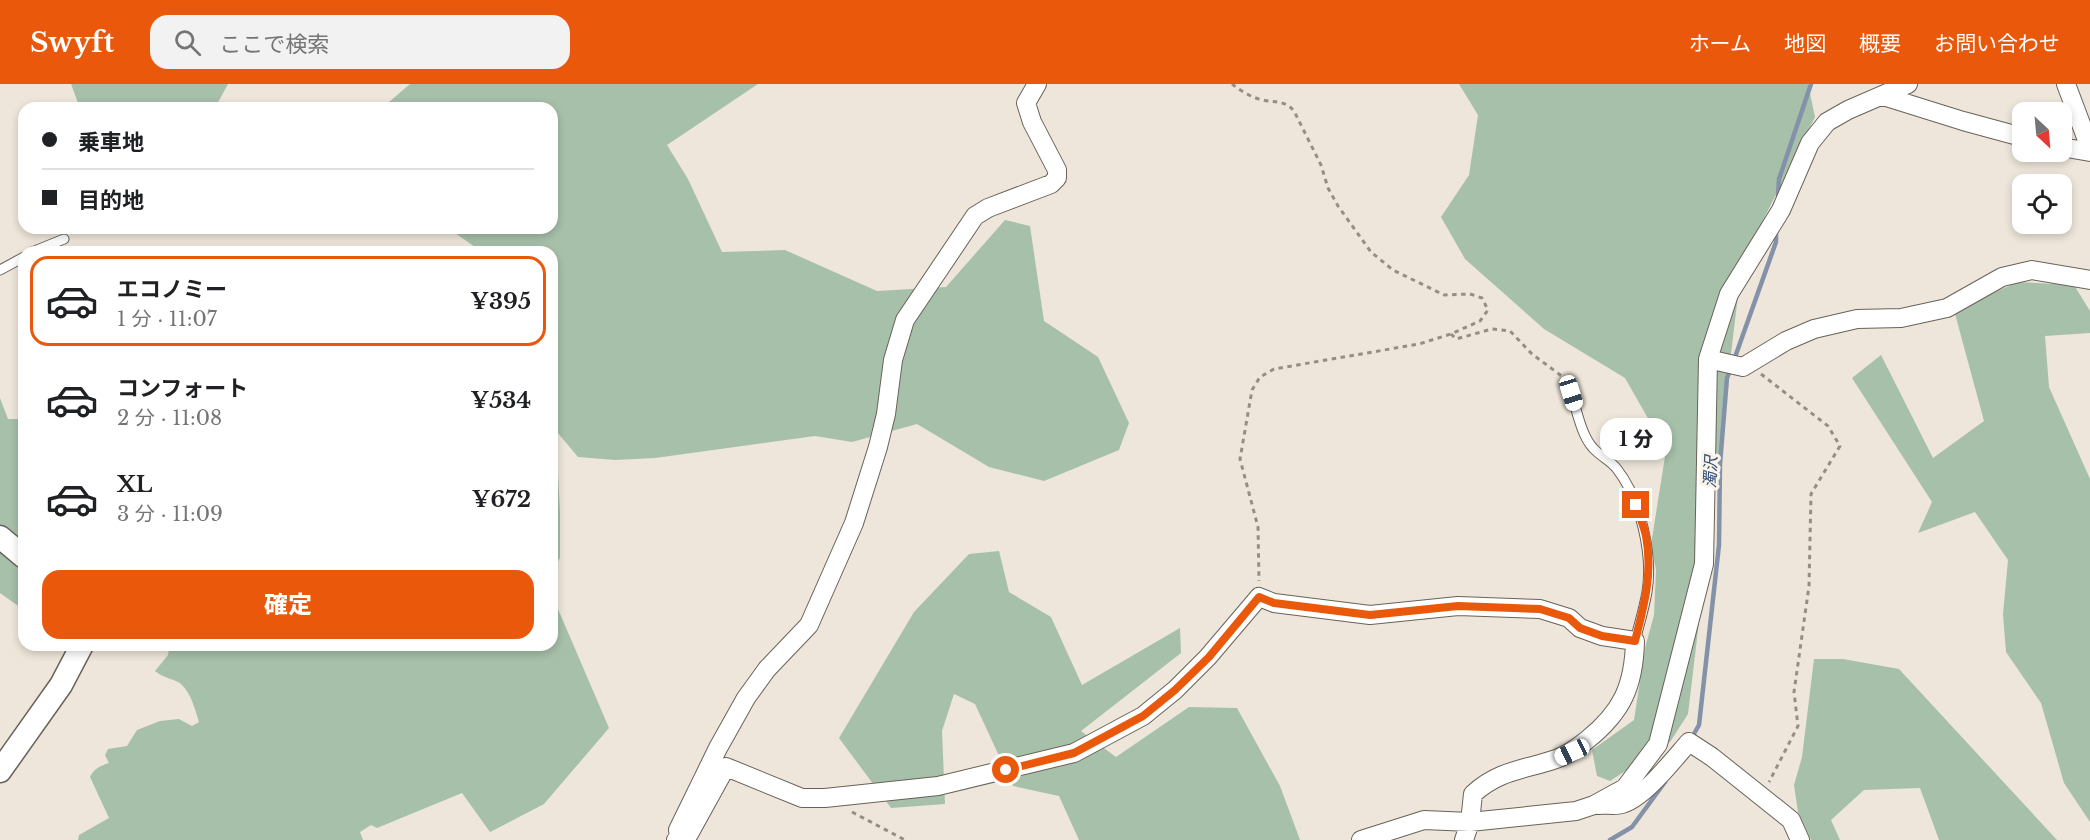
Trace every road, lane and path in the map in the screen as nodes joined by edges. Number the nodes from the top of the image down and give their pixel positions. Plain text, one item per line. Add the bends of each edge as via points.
1 (1037, 84) edge
2 (1232, 84) edge
3 (1907, 84) edge
4 (2066, 84) edge
5 (1883, 96) junction
6 (2012, 134) edge
7 (2072, 148) edge
8 (2090, 150) edge
9 (64, 239) dead end
10 (47, 246) edge
11 (18, 260) edge
12 (0, 270) edge
13 (2090, 280) edge
14 (1451, 334) junction
15 (1708, 359) junction
16 (1745, 365) junction
17 (1571, 393) joint
18 (0, 537) edge
19 (18, 552) edge
20 (1259, 597) junction
21 (1635, 641) junction
22 (79, 651) edge
23 (0, 771) edge
24 (1762, 797) junction
25 (825, 798) junction
26 (1594, 805) junction
27 (1470, 822) junction
28 (674, 840) edge
29 (906, 840) edge
30 (1361, 840) edge
31 (1464, 840) edge
32 (1800, 840) edge

1 - 28 street via 1026,103 1057,170 1057,178 975,216 905,320 893,360 878,447 854,523 809,625 767,669 746,698
2 - 14 path via 1262,100 1288,104 1294,111 1328,188 1371,252 1393,270 1444,295 1470,294 1482,298 1488,310 1480,321
3 - 5 street
4 - 8 street
5 - 6 street
5 - 15 street via 1827,122 1810,143 1781,210 1729,294
7 - 8 street
9 - 10 lane
11 - 12 lane
13 - 16 street via 2032,270 2002,278 1947,308 1900,318 1857,319 1814,329
14 - 17 path via 1456,339 1492,329 1510,331 1563,377
14 - 20 path via 1419,344 1274,369 1260,377 1252,390 1240,459 1258,527
15 - 16 street
15 - 26 street via 1704,564 1658,744 1625,788
16 - 24 path via 1828,426 1840,446 1811,494 1809,586 1794,692 1798,726
17 - 21 lane via 1592,447 1617,469 1636,505 1646,536 1647,593
18 - 19 street
20 - 21 street via 1274,603 1370,615 1458,606 1540,609 1569,618 1580,628 1602,636
20 - 25 street via 1209,657 1175,690 1143,716 1074,753 938,786
21 - 27 street via 1635,666 1621,704 1607,724 1572,752 1486,782 1473,794
22 - 23 street via 61,685
24 - 26 street via 1689,742 1663,773 1623,804
24 - 32 street via 1791,820
25 - 28 street via 802,798 726,767 689,834
25 - 29 path via 828,805 858,814
26 - 27 street via 1576,811
27 - 30 street via 1424,820
27 - 31 street

